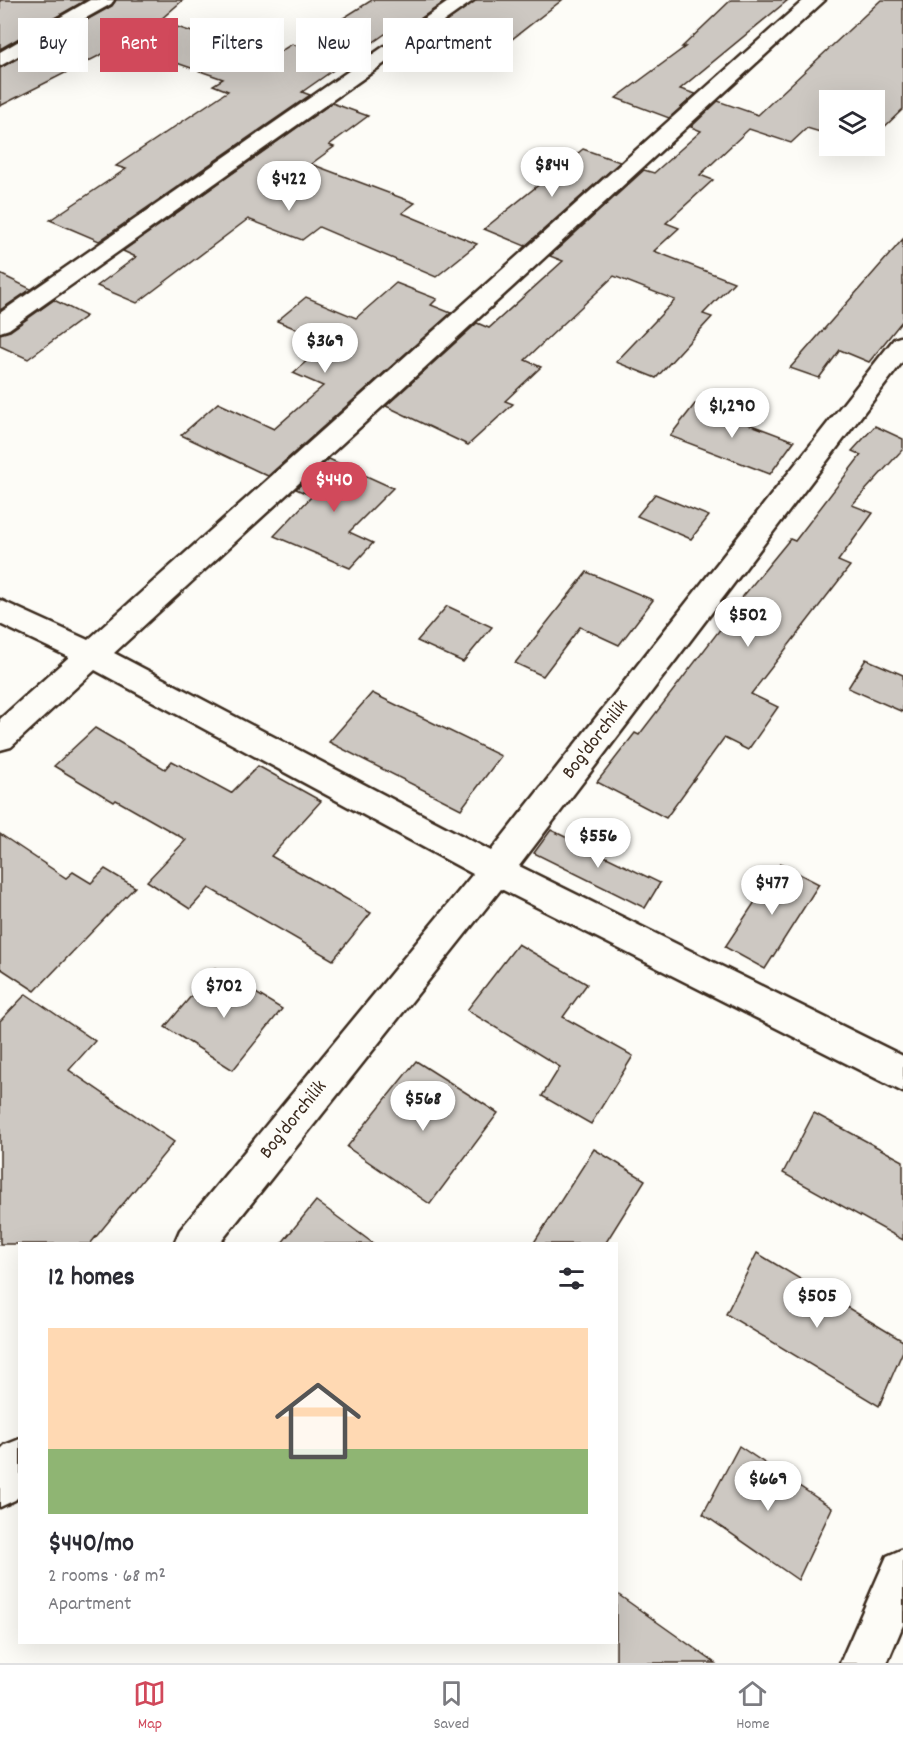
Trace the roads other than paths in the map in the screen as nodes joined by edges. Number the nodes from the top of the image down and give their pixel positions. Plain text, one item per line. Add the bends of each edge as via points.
1 (104, 0) edge
2 (464, 0) edge
3 (815, 0) edge
4 (0, 60) edge
5 (0, 324) edge
6 (903, 344) edge
7 (0, 611) edge
8 (92, 655) junction
9 (0, 738) edge
10 (496, 870) junction
11 (903, 1075) edge
12 (196, 1242) edge
13 (18, 1462) edge
14 (0, 1485) edge
15 (903, 1572) edge
16 (862, 1663) edge

1 - 4 street
2 - 5 street
3 - 8 street
6 - 10 street, Bog'dorchilik
7 - 8 street
8 - 9 street
8 - 10 street
10 - 11 street
10 - 12 street, Bog'dorchilik
13 - 14 street
15 - 16 street

